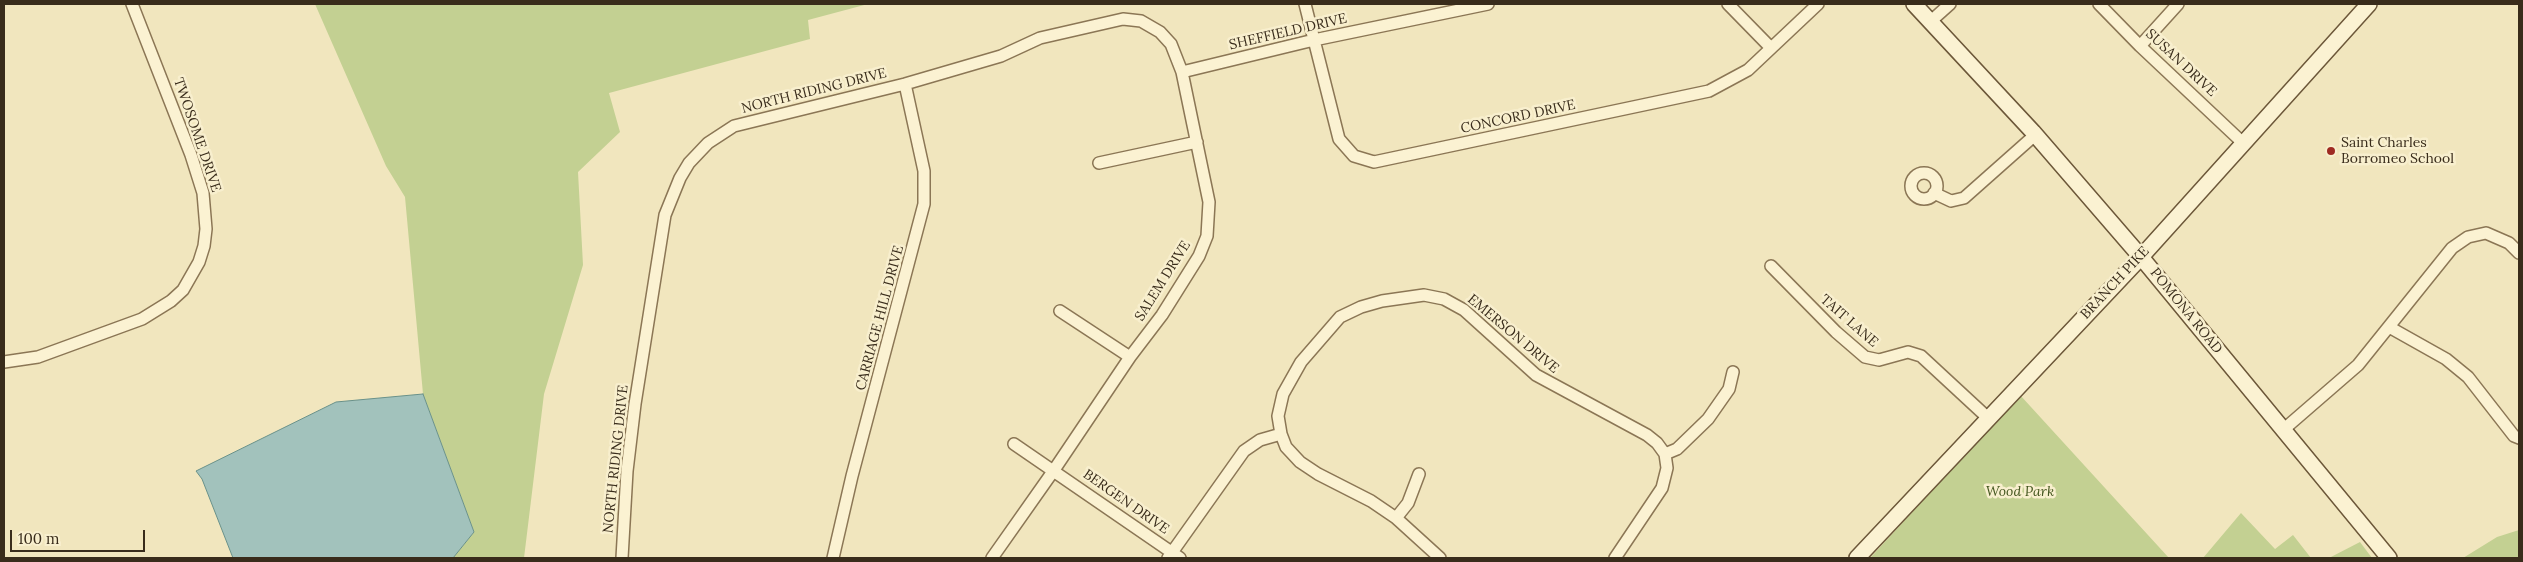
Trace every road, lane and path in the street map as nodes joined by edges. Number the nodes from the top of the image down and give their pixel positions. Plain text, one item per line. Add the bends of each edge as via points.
1 (132, 4) edge
2 (1305, 4) edge
3 (1488, 4) edge
4 (1728, 4) edge
5 (1818, 4) edge
6 (1914, 4) edge
7 (1950, 4) edge
8 (2099, 4) edge
9 (2178, 4) edge
10 (2369, 4) edge
11 (1453, 7) edge
12 (1931, 21) junction
13 (1084, 28) joint
14 (1314, 40) junction
15 (2140, 46) junction
16 (1771, 48) junction
17 (1182, 72) junction
18 (905, 84) junction
19 (2035, 134) junction
20 (1197, 142) junction
21 (2243, 143) junction
22 (1099, 162) dead end
23 (1934, 193) dead end
24 (2519, 253) edge
25 (2141, 257) junction
26 (1771, 266) dead end
27 (1060, 311) dead end
28 (2389, 327) junction
29 (1130, 357) junction
30 (4, 362) edge
31 (1733, 372) dead end
32 (1988, 418) junction
33 (2283, 430) junction
34 (1281, 434) junction
35 (2519, 438) edge
36 (1014, 444) dead end
37 (1665, 454) junction
38 (1054, 470) junction
39 (1418, 474) dead end
40 (1396, 518) junction
41 (1174, 556) edge
42 (622, 558) edge
43 (833, 558) edge
44 (992, 558) edge
45 (1440, 558) edge
46 (1615, 558) edge
47 (1857, 558) edge
48 (2389, 558) edge

1 - 30 street, TWOSOME DRIVE via 203,193 206,229 199,262 172,301 142,319 38,357
2 - 14 street, CONCORD DRIVE
3 - 11 street, SHEFFIELD DRIVE
4 - 16 street
5 - 16 street, CONCORD DRIVE
6 - 12 street, POMONA ROAD
7 - 12 street
8 - 15 street, SUSAN DRIVE
9 - 15 street
10 - 21 street, BRANCH PIKE
11 - 14 street, SHEFFIELD DRIVE
12 - 19 street, POMONA ROAD
13 - 17 street, SALEM DRIVE via 1123,19 1151,25 1171,44
13 - 18 street, NORTH RIDING DRIVE via 1040,38 1000,56
14 - 16 street, CONCORD DRIVE via 1339,139 1354,156 1374,162 1709,92 1748,70
14 - 17 street, SHEFFIELD DRIVE
15 - 21 street, SUSAN DRIVE
17 - 20 street, SALEM DRIVE
18 - 42 street, NORTH RIDING DRIVE via 734,126 708,143 680,178 666,215 635,404 626,480
18 - 43 street, CARRIAGE HILL DRIVE via 924,171 924,204
19 - 23 street via 1964,198 1951,201
19 - 25 street, POMONA ROAD
20 - 22 street
20 - 29 street, SALEM DRIVE via 1208,202 1207,236 1187,276
21 - 25 street, BRANCH PIKE
24 - 28 street via 2494,235 2468,237 2452,248
25 - 32 street, BRANCH PIKE
25 - 33 street, POMONA ROAD
26 - 32 street, TAIT LANE via 1865,357 1879,360 1908,352 1920,356
27 - 29 street
28 - 33 street via 2344,378
28 - 35 street via 2446,359 2468,377 2514,436
29 - 38 street, SALEM DRIVE
31 - 37 street via 1729,389 1708,419 1677,449
32 - 47 street, BRANCH PIKE
33 - 48 street, POMONA ROAD
34 - 37 street, EMERSON DRIVE via 1278,416 1283,394 1301,362 1331,325 1361,307 1424,295 1444,299 1464,310 1536,375 1647,435
34 - 40 street, EMERSON DRIVE via 1286,447 1300,462
34 - 41 street via 1260,440 1234,462
36 - 38 street, BERGEN DRIVE
37 - 46 street via 1667,468 1662,488
38 - 41 street, BERGEN DRIVE
38 - 44 street, SALEM DRIVE
39 - 40 street via 1408,503
40 - 45 street, EMERSON DRIVE

